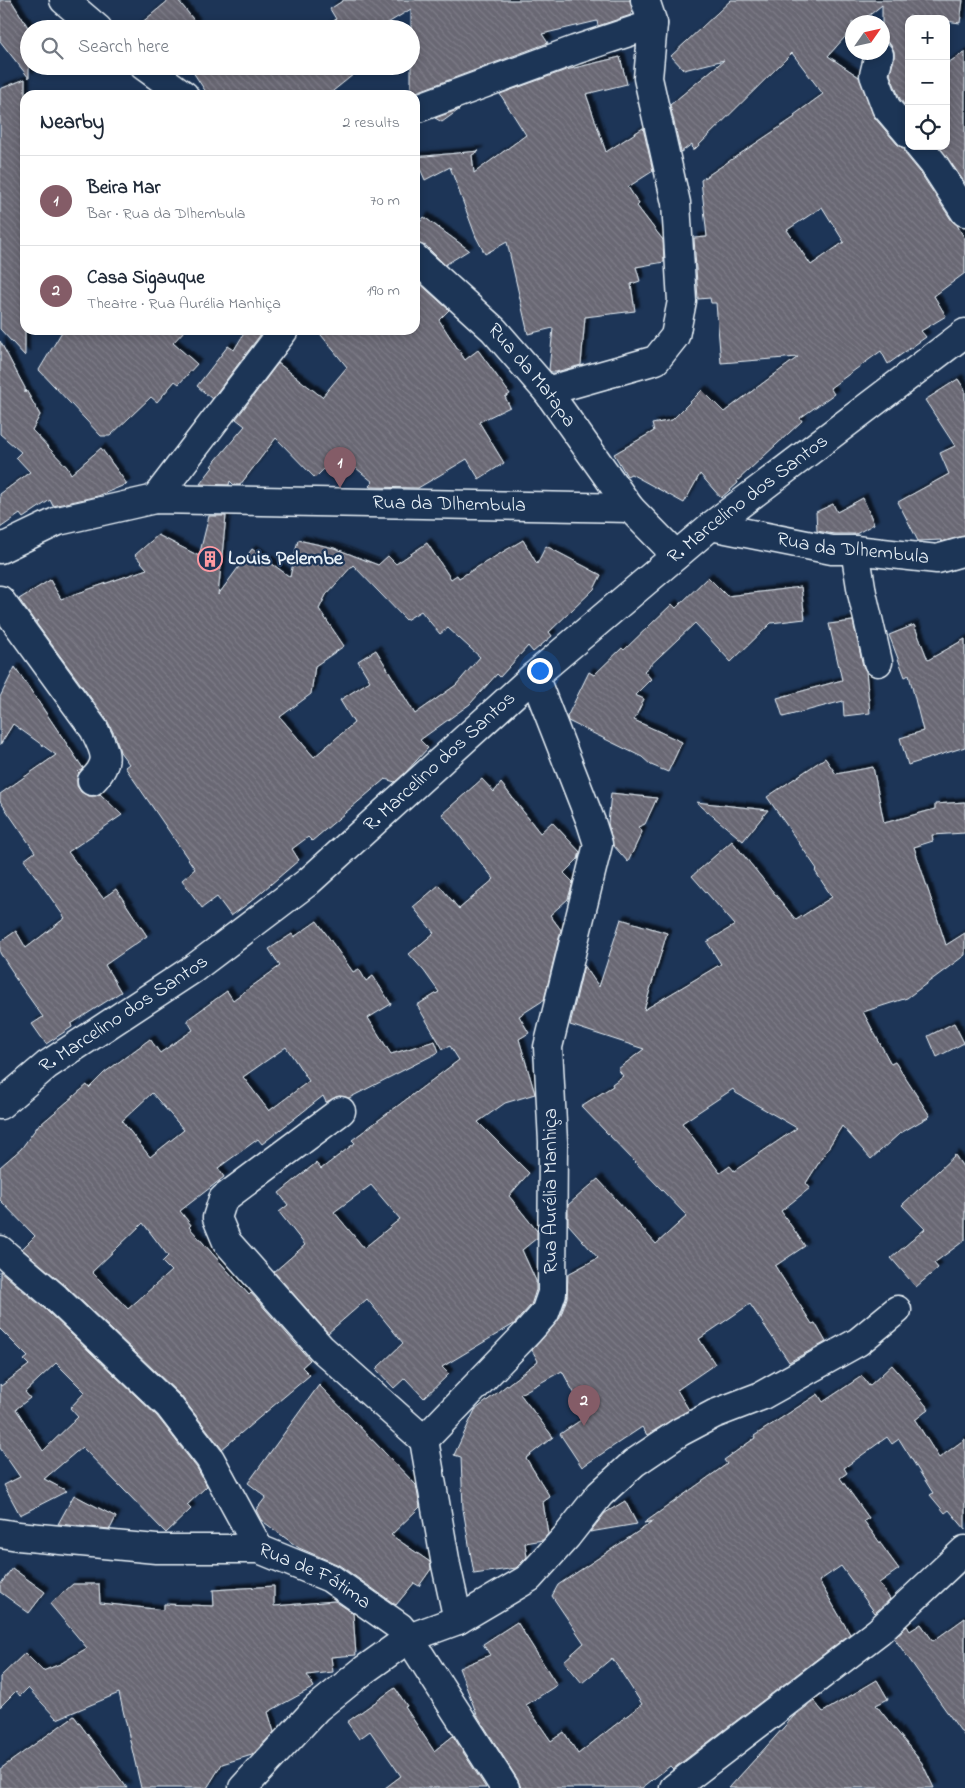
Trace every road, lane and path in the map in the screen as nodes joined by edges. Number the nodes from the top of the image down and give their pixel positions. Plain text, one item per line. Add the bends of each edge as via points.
1 (64, 0) edge
2 (649, 12) edge
3 (87, 20) edge
4 (878, 60) edge
5 (156, 75) edge
6 (177, 90) edge
7 (420, 107) edge
8 (905, 129) edge
9 (922, 150) edge
10 (965, 212) edge
11 (420, 263) edge
12 (965, 333) edge
13 (280, 335) edge
14 (547, 391) junction
15 (155, 499) junction
16 (630, 508) junction
17 (711, 526) junction
18 (0, 549) edge
19 (855, 550) junction
20 (965, 551) edge
21 (676, 555) junction
22 (0, 600) edge
23 (878, 662) dead end
24 (534, 676) junction
25 (92, 781) dead end
26 (0, 1105) edge
27 (341, 1110) dead end
28 (0, 1250) edge
29 (897, 1310) dead end
30 (424, 1440) junction
31 (0, 1533) edge
32 (258, 1549) junction
33 (965, 1550) edge
34 (458, 1620) junction
35 (410, 1638) junction
36 (243, 1788) edge
37 (505, 1788) edge
38 (674, 1788) edge

1 - 3 street
2 - 7 street via 575,50
2 - 14 street via 648,78 676,203 682,301 675,336 656,360
4 - 8 street via 874,75 886,107
5 - 6 street
9 - 10 street
11 - 14 street, Rua da Matapa via 494,330
12 - 17 street, R. Marcelino dos Santos
13 - 15 street
14 - 16 street, Rua da Matapa
15 - 16 street, Rua da Dlhembula
15 - 18 street, Rua da Dlhembula via 58,521
16 - 21 street
17 - 19 street, Rua da Dlhembula via 832,550
17 - 21 street, R. Marcelino dos Santos
19 - 20 street, Rua da Dlhembula via 937,559
19 - 23 street
21 - 24 street, R. Marcelino dos Santos
22 - 25 street via 94,729 105,752 103,770
24 - 26 street, R. Marcelino dos Santos via 308,882 193,969 47,1064
24 - 30 street, Rua Aurélia Manhiça via 598,844 548,1047 553,1142 552,1294 545,1312 529,1331
27 - 30 street via 223,1199 217,1218 227,1242 321,1348
28 - 32 street via 56,1298 168,1406 210,1459
29 - 34 street via 858,1342 761,1396 714,1414 680,1432 634,1463 600,1494 529,1578
30 - 34 street
31 - 32 street, Rua de Fátima via 156,1549
32 - 35 street, Rua de Fátima via 330,1578 400,1627
33 - 38 street via 879,1630
34 - 35 street
35 - 36 street via 317,1708
35 - 37 street, Rua de Fátima

